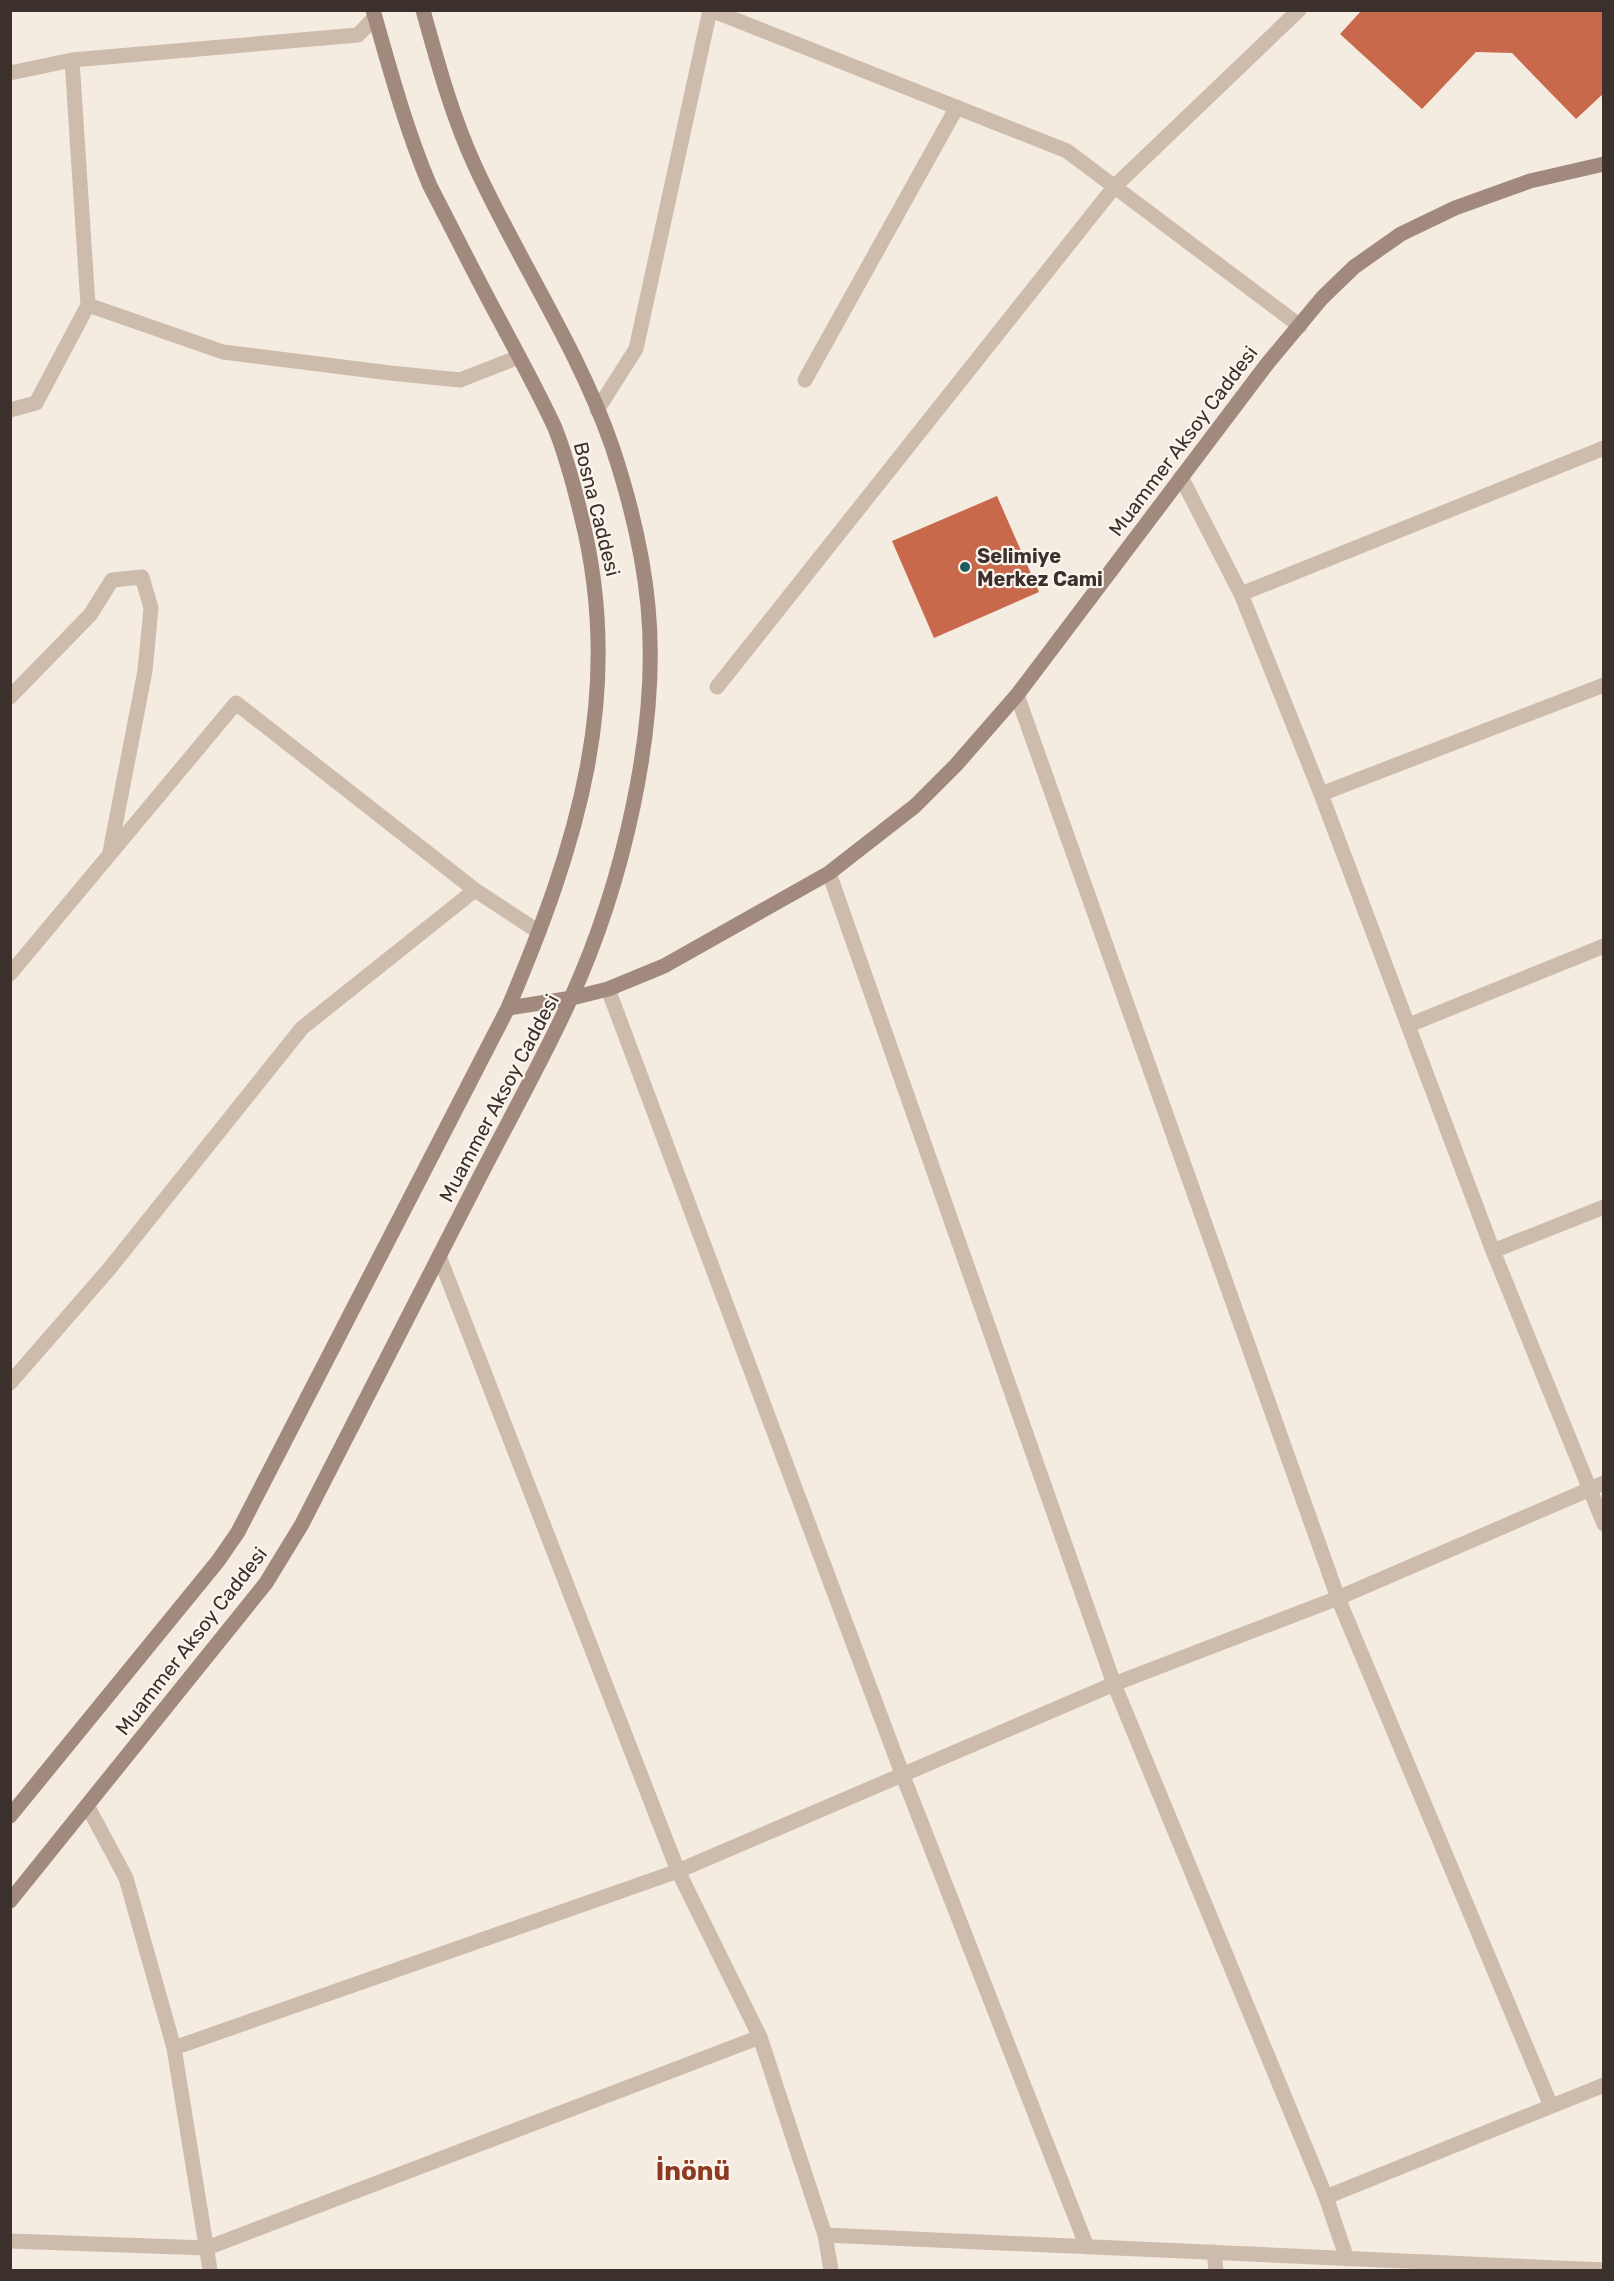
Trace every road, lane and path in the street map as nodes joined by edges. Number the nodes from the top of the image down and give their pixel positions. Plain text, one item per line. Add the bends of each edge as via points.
1 (423, 10) edge
2 (711, 10) edge
3 (1299, 10) edge
4 (374, 14) edge
5 (72, 60) junction
6 (10, 73) edge
7 (957, 107) junction
8 (1604, 164) edge
9 (1115, 186) junction
10 (88, 305) junction
11 (1300, 326) junction
12 (519, 357) junction
13 (805, 380) dead end
14 (10, 410) edge
15 (597, 410) junction
16 (1604, 448) edge
17 (1181, 477) junction
18 (1241, 594) junction
19 (1604, 685) edge
20 (717, 687) dead end
21 (1017, 695) junction
22 (10, 697) edge
23 (1322, 794) junction
24 (109, 855) junction
25 (829, 873) junction
26 (475, 890) junction
27 (539, 932) junction
28 (1604, 946) edge
29 (10, 974) edge
30 (608, 989) junction
31 (572, 998) junction
32 (508, 1008) junction
33 (1409, 1025) junction
34 (1604, 1207) edge
35 (1493, 1251) junction
36 (439, 1256) junction
37 (10, 1383) edge
38 (1597, 1486) edge
39 (1604, 1524) edge
40 (1338, 1598) junction
41 (1114, 1684) junction
42 (903, 1776) junction
43 (88, 1806) junction
44 (10, 1815) edge
45 (678, 1871) junction
46 (10, 1901) edge
47 (760, 2037) junction
48 (174, 2048) junction
49 (1604, 2085) edge
50 (1551, 2106) junction
51 (1326, 2197) junction
52 (825, 2235) junction
53 (10, 2241) edge
54 (1087, 2247) junction
55 (207, 2248) junction
56 (1214, 2253) junction
57 (1347, 2259) junction
58 (1604, 2270) edge
59 (210, 2271) edge
60 (831, 2271) edge
61 (1216, 2271) edge

1 - 15 main road, Bosna Caddesi via 454,116 476,168
2 - 7 street
2 - 15 street via 636,349
3 - 9 street
4 - 5 street via 358,35
4 - 12 main road, Bosna Caddesi via 396,94 430,186
5 - 6 street
5 - 10 street
7 - 9 street via 1067,151
7 - 13 street
8 - 11 main road, Muammer Aksoy Caddesi via 1530,182 1455,208 1401,234 1354,267
9 - 11 street
9 - 20 street
10 - 12 street via 223,352 390,373 460,380
10 - 14 street via 36,403
11 - 17 main road, Muammer Aksoy Caddesi
12 - 27 main road, Bosna Caddesi via 556,430 576,492 589,546 600,633 587,775 561,872
15 - 31 main road, Bosna Caddesi via 621,478 639,550 648,607 650,663 647,714 624,842 609,901
16 - 18 street
17 - 18 street
17 - 21 main road, Muammer Aksoy Caddesi
18 - 23 street
19 - 23 street
21 - 25 main road, Muammer Aksoy Caddesi via 915,806
21 - 40 street
22 - 24 street via 90,615 112,580 142,577 151,608 144,671
23 - 33 street
24 - 26 street via 236,703
24 - 29 street
25 - 30 main road, Muammer Aksoy Caddesi via 664,966
25 - 41 street
26 - 27 street
26 - 37 street via 302,1028 110,1268
27 - 32 main road, Bosna Caddesi
28 - 33 street
30 - 31 main road, Muammer Aksoy Caddesi
30 - 42 street
31 - 32 main road
31 - 36 main road, Muammer Aksoy Caddesi
32 - 44 main road, Bosna Caddesi via 238,1532
33 - 35 street
34 - 35 street
35 - 38 street
36 - 43 main road, Muammer Aksoy Caddesi via 284,1556
36 - 45 street
38 - 39 street
38 - 40 street
40 - 41 street
40 - 50 street
41 - 42 street
41 - 51 street
42 - 45 street
42 - 54 street
43 - 46 main road, Muammer Aksoy Caddesi
43 - 48 street via 126,1878
45 - 47 street
45 - 48 street
47 - 52 street
47 - 55 street
48 - 55 street
49 - 50 street
50 - 51 street
51 - 57 street
52 - 54 street
52 - 60 street
53 - 55 street
54 - 56 street
55 - 59 street
56 - 57 street
56 - 61 street
57 - 58 street

